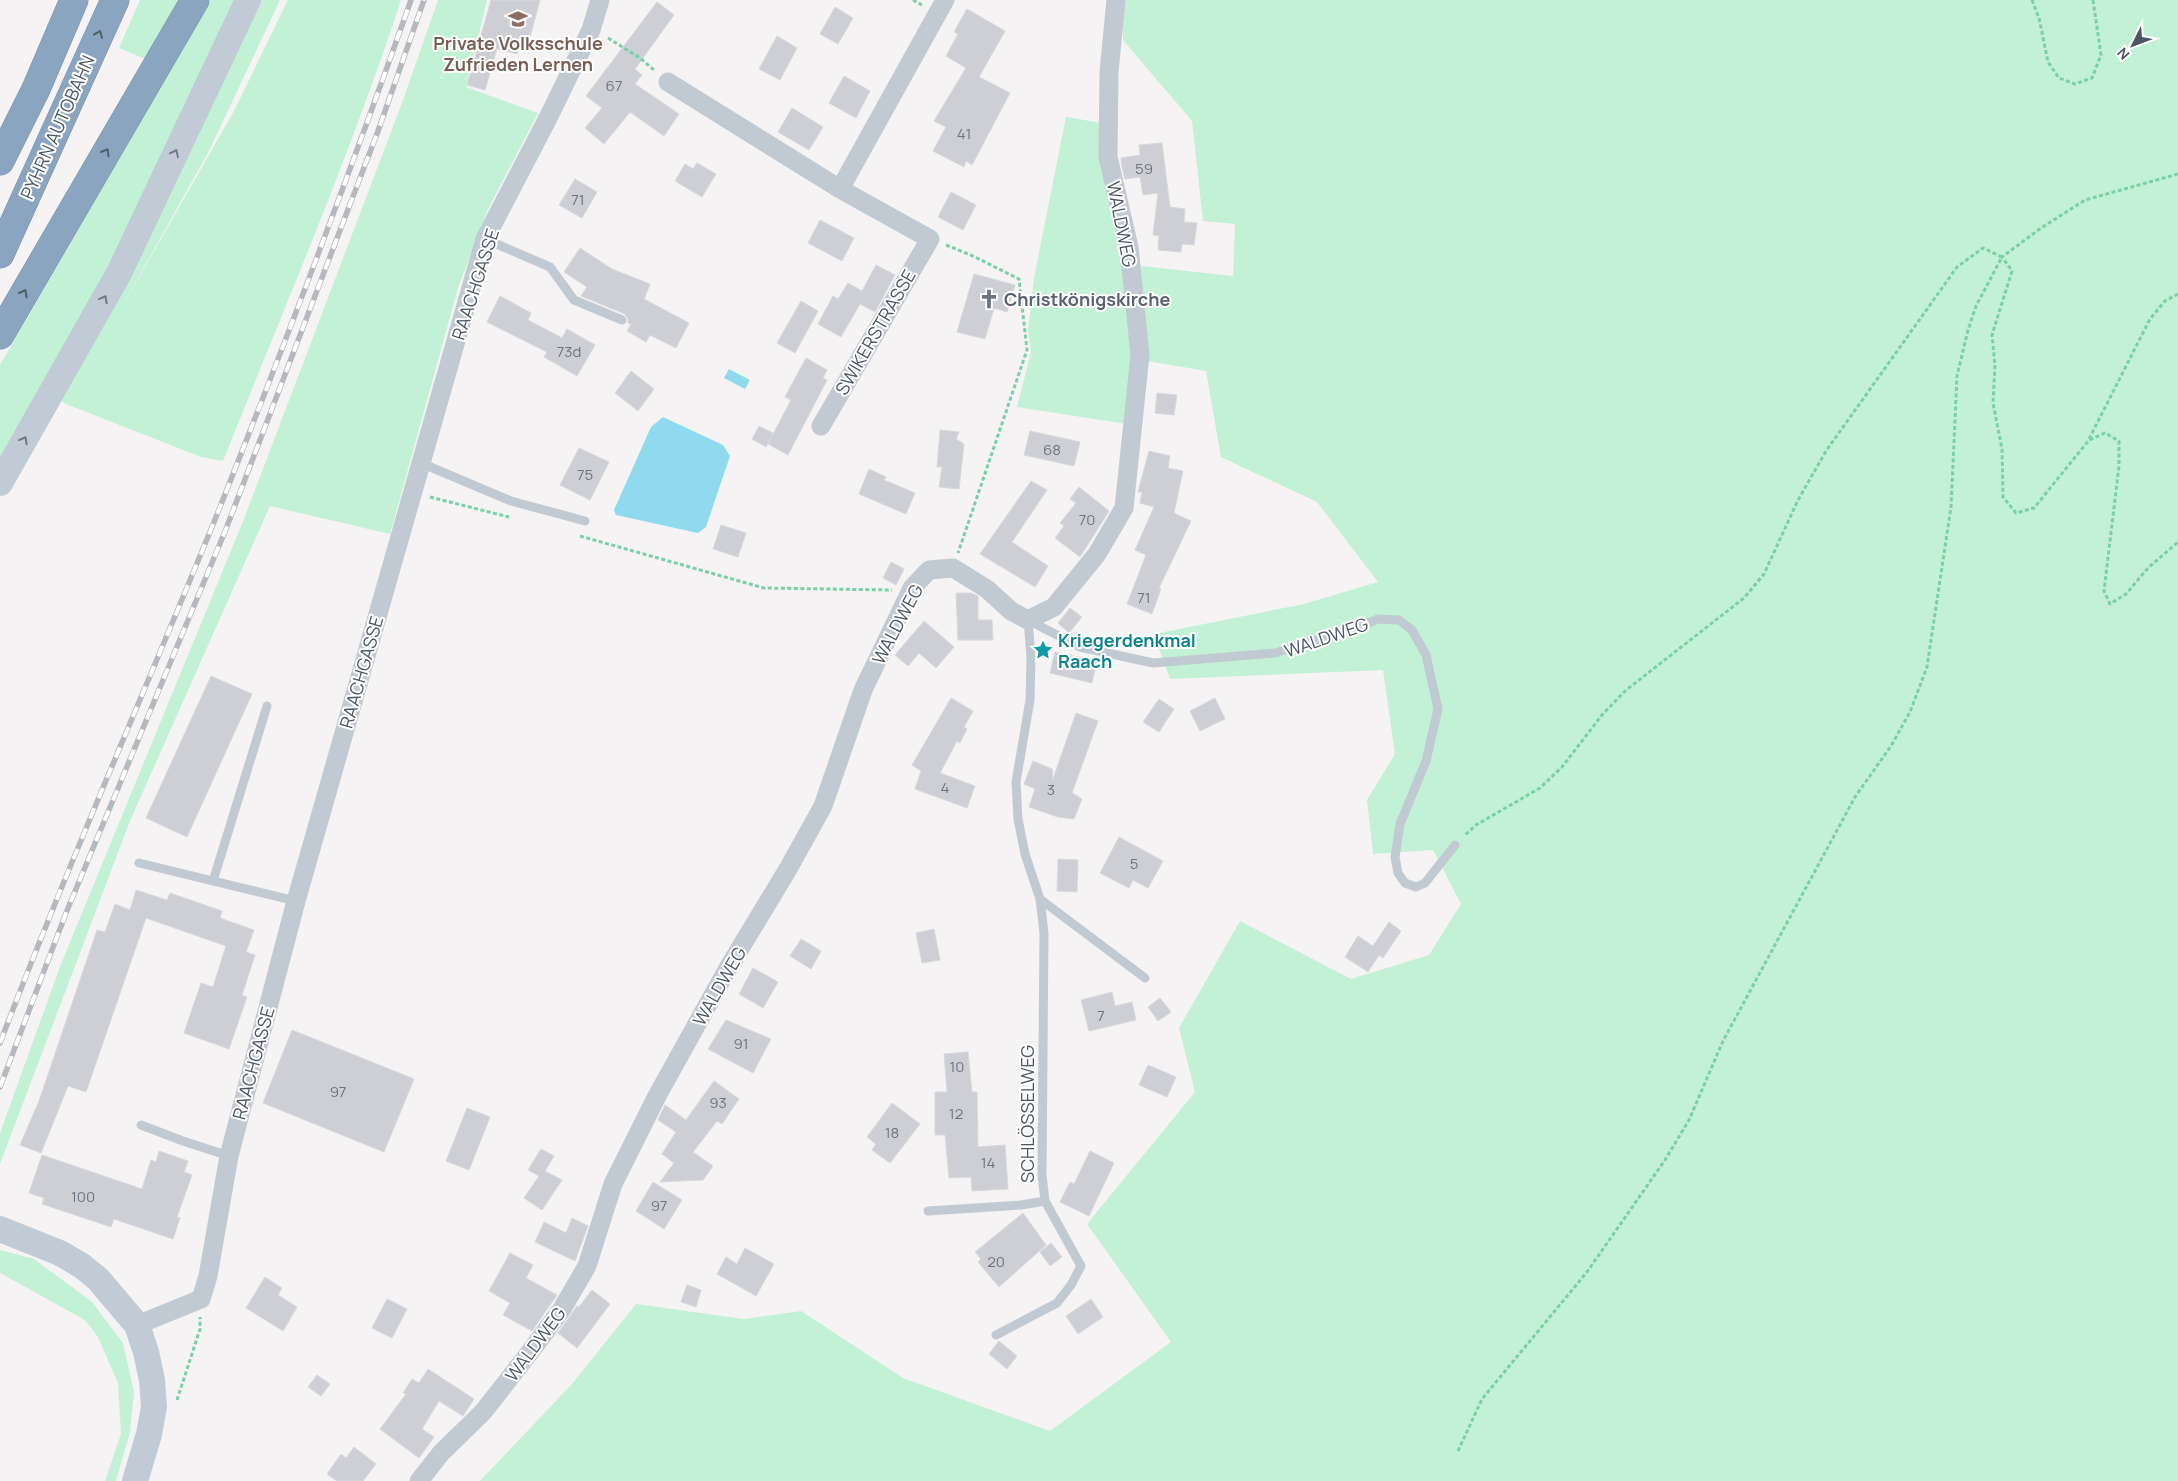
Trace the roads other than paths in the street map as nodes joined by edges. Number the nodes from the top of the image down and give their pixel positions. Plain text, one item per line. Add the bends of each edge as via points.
1 (56, 0) edge
2 (74, 0) edge
3 (114, 0) edge
4 (195, 0) edge
5 (248, 0) edge
6 (600, 0) edge
7 (946, 0) edge
8 (1116, 0) edge
9 (668, 82) road end
10 (0, 151) edge
11 (0, 161) edge
12 (840, 189) junction
13 (485, 239) junction
14 (0, 254) edge
15 (622, 320) dead end
16 (0, 335) edge
17 (820, 426) dead end
18 (421, 463) junction
19 (0, 483) edge
20 (585, 521) dead end
21 (1028, 620) junction
22 (267, 706) dead end
23 (1455, 845) road end
24 (139, 862) dead end
25 (213, 881) junction
26 (1040, 899) junction
27 (296, 901) junction
28 (1145, 978) dead end
29 (141, 1125) dead end
30 (229, 1156) junction
31 (1045, 1201) junction
32 (928, 1211) dead end
33 (0, 1229) edge
34 (131, 1317) junction
35 (996, 1335) dead end
36 (135, 1481) edge
37 (419, 1481) edge

1 - 10 highway via 22,81
2 - 11 highway, PYHRN AUTOBAHN via 36,89
14 -> 3 highway, PYHRN AUTOBAHN
16 -> 4 highway
19 -> 5 main road via 119,272
6 - 13 street, RAACHGASSE via 591,30
7 - 12 street
8 - 21 street, WALDWEG via 1108,157 1129,246 1140,355 1124,508 1097,554 1054,607
9 - 12 street
12 - 17 street, SWIKERSTRASSE via 930,238
13 - 15 lane via 550,267 574,300
13 - 18 street, RAACHGASSE
18 - 20 lane via 511,501
18 - 27 street, RAACHGASSE
21 - 23 lane, WALDWEG via 1080,647 1153,663 1276,654 1378,619 1398,620 1412,630 1426,655 1438,709 1426,761 1400,824 1395,857 1398,874 1405,883 1416,886 1425,883
21 - 26 lane, SCHLÖSSELWEG via 1030,700 1016,782 1018,819 1025,854
21 - 37 street, WALDWEG via 953,568 929,570 912,588 863,690 823,806 657,1096 614,1184 587,1266 562,1309 530,1352 483,1412
22 - 25 lane
24 - 25 lane
25 - 27 lane
26 - 28 lane
26 - 31 lane, SCHLÖSSELWEG via 1044,933 1042,1175
27 - 30 street, RAACHGASSE
29 - 30 lane
30 - 34 street, RAACHGASSE via 201,1300
31 - 32 lane
31 - 35 lane, SCHLÖSSELWEG via 1081,1266 1072,1285 1057,1303
33 - 34 main road via 60,1253 82,1266
34 - 36 main road via 150,1370 154,1407

